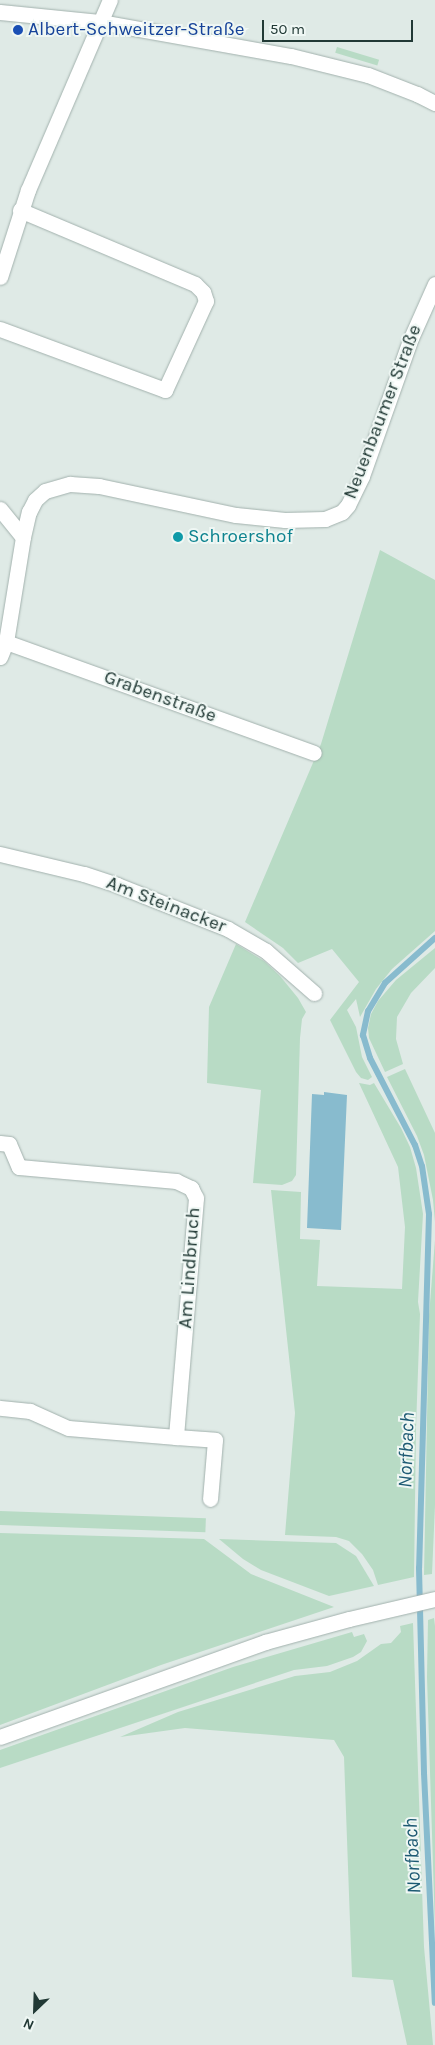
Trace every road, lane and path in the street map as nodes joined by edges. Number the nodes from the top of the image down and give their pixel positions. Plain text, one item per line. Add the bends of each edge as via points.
1 (110, 0) edge
2 (0, 12) edge
3 (100, 22) junction
4 (435, 103) edge
5 (20, 210) junction
6 (0, 277) edge
7 (435, 284) edge
8 (0, 329) edge
9 (0, 509) edge
10 (23, 537) junction
11 (6, 642) junction
12 (0, 657) edge
13 (314, 753) dead end
14 (0, 854) edge
15 (314, 993) dead end
16 (0, 1143) edge
17 (0, 1408) edge
18 (176, 1437) junction
19 (210, 1499) dead end
20 (435, 1599) edge
21 (0, 1737) edge

1 - 3 street
2 - 3 street
3 - 4 street via 314,61 393,84
3 - 5 street
5 - 6 street
5 - 8 street via 195,284 205,295 205,304 165,390
7 - 10 street, Neuenbaumer Straße via 411,338 362,476 348,505 338,515 310,521 252,518 128,491 70,484 53,487 38,496 31,507
9 - 10 street
10 - 11 street, Neuenbaumer Straße
11 - 12 street, Neuenbaumer Straße
11 - 13 street, Grabenstraße
14 - 15 street, Am Steinacker via 84,874 228,929 266,951
16 - 18 street, Am Lindbruch via 9,1144 19,1167 176,1181 188,1185 193,1191 196,1201
17 - 18 street via 30,1411 68,1428
18 - 19 street via 215,1440
20 - 21 street via 265,1642

